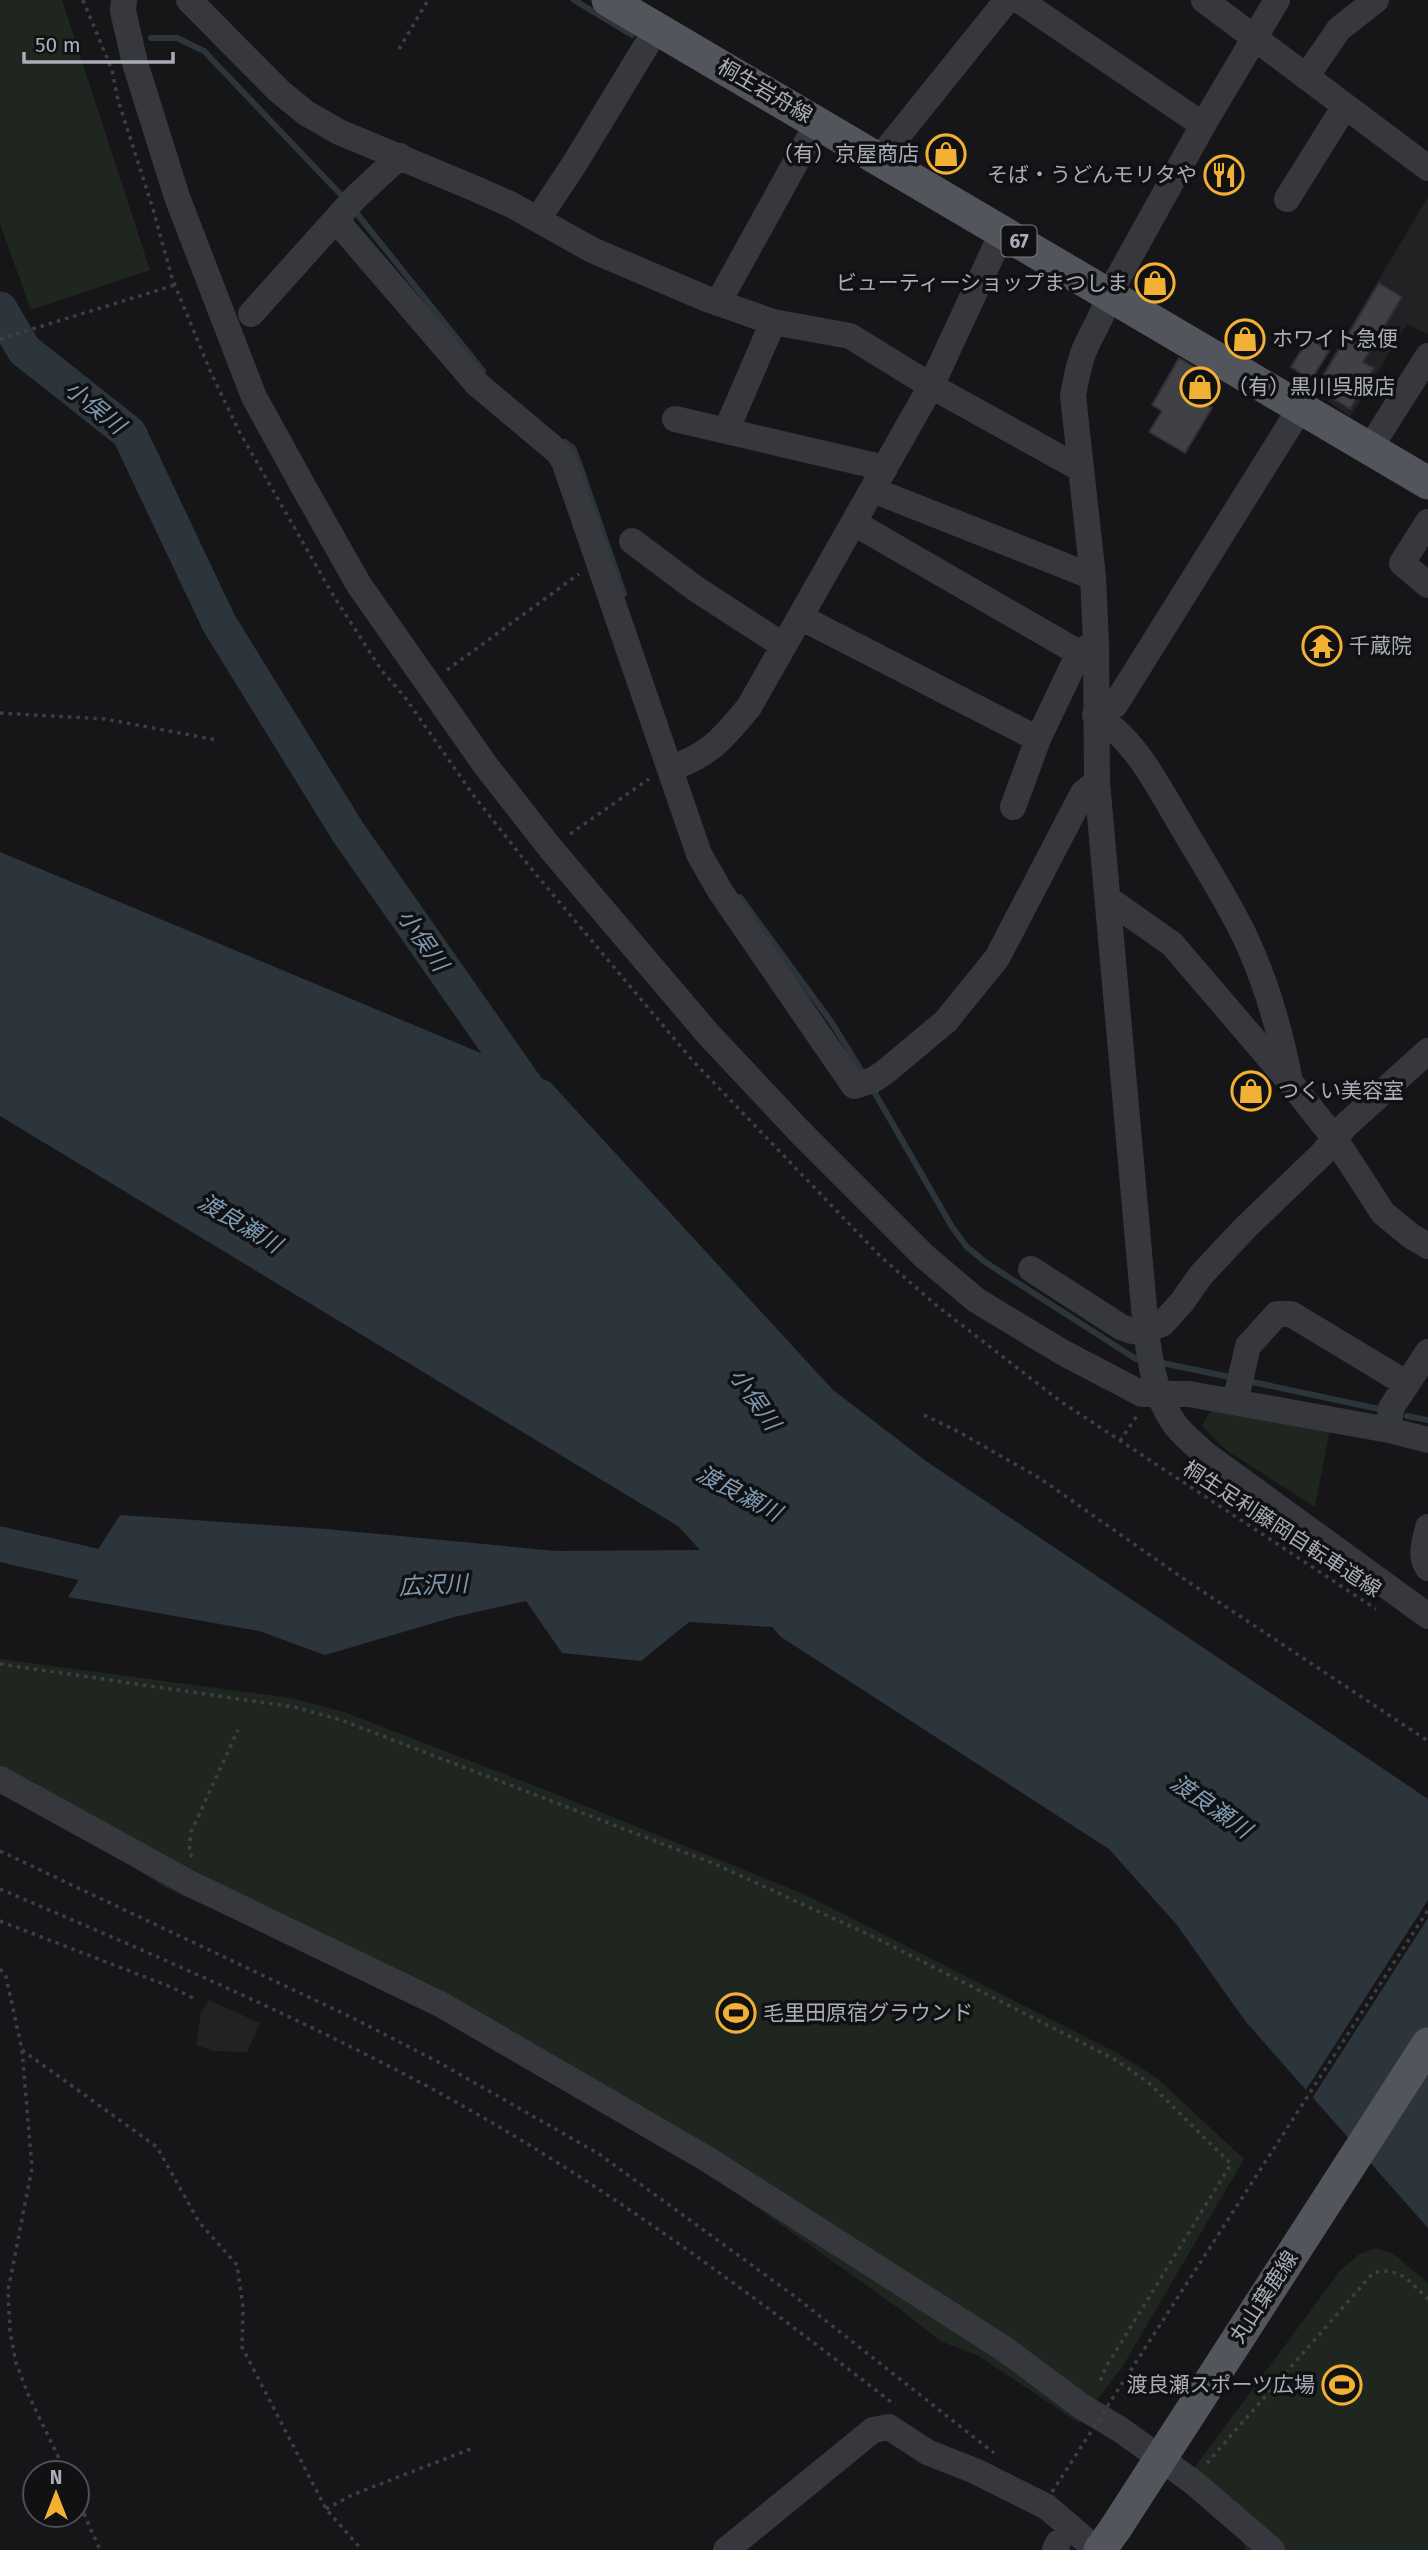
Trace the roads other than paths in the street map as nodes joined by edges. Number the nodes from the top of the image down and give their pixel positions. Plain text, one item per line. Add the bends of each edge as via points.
1 (124, 0) edge
2 (189, 0) edge
3 (1007, 0) edge
4 (1019, 0) edge
5 (1204, 0) edge
6 (1277, 0) edge
7 (1376, 0) edge
8 (619, 3) edge
9 (657, 28) junction
10 (1254, 39) junction
11 (1306, 77) junction
12 (1345, 106) junction
13 (818, 122) junction
14 (1203, 125) junction
15 (400, 156) junction
16 (880, 158) junction
17 (1428, 169) edge
18 (1287, 199) dead end
19 (345, 210) junction
20 (538, 219) junction
21 (1003, 231) junction
22 (1109, 294) junction
23 (718, 303) junction
24 (251, 314) dead end
25 (773, 322) junction
26 (1428, 356) edge
27 (931, 386) junction
28 (1301, 407) junction
29 (676, 419) dead end
30 (726, 431) junction
31 (1370, 448) junction
32 (1079, 468) junction
33 (879, 479) junction
34 (1428, 483) edge
35 (1428, 522) edge
36 (854, 523) junction
37 (632, 541) dead end
38 (1093, 577) junction
39 (1428, 585) edge
40 (800, 617) junction
41 (784, 646) junction
42 (1088, 647) junction
43 (1096, 715) junction
44 (1038, 738) junction
45 (678, 766) junction
46 (1097, 782) junction
47 (1013, 807) dead end
48 (1108, 899) junction
49 (1428, 1051) edge
50 (1290, 1082) junction
51 (1335, 1139) junction
52 (1428, 1247) edge
53 (1031, 1269) dead end
54 (1146, 1330) junction
55 (1428, 1352) edge
56 (1407, 1384) junction
57 (1151, 1401) junction
58 (1236, 1402) junction
59 (1389, 1430) junction
60 (1428, 1440) edge
61 (1428, 1527) edge
62 (1428, 1568) edge
63 (1428, 1616) edge
64 (0, 1779) edge
65 (1428, 2044) edge
66 (1104, 2543) edge
67 (726, 2550) edge
68 (1272, 2550) edge

1 - 57 street via 135,63 177,197 254,397 359,585 486,766 709,1035 924,1256 1015,1326
2 - 15 street via 306,113 339,132
3 - 16 street
4 - 14 street
5 - 10 street
6 - 10 street
7 - 11 street via 1339,29
8 - 9 main road, 桐生岩舟線 / 67
9 - 13 main road, 桐生岩舟線 / 67
9 - 20 street
10 - 11 street
10 - 14 street
11 - 12 street
12 - 17 street
12 - 18 street
13 - 16 main road, 桐生岩舟線 / 67
13 - 23 street
14 - 22 street
15 - 19 street
15 - 20 street
16 - 21 main road, 桐生岩舟線 / 67
19 - 24 street
19 - 45 street via 477,384 564,461
20 - 23 street via 592,250
21 - 22 main road, 桐生岩舟線 / 67
21 - 27 street
22 - 28 main road, 桐生岩舟線 / 67
22 - 32 street via 1077,372 1073,396
23 - 25 street
25 - 27 street via 850,336
25 - 30 street
26 - 31 street
27 - 32 street
27 - 33 street
28 - 31 main road, 桐生岩舟線 / 67
28 - 43 street via 1115,705
29 - 30 street
30 - 33 street
31 - 34 main road, 桐生岩舟線 / 67
32 - 38 street
33 - 36 street
33 - 38 street
35 - 39 street via 1402,564
36 - 40 street
36 - 42 street
37 - 41 street
38 - 42 street
40 - 41 street
40 - 44 street
41 - 45 street via 748,707 717,745
42 - 43 street
42 - 44 street
43 - 46 street
43 - 50 street via 1129,742 1152,776 1246,940 1282,1039
44 - 47 street
45 - 46 street via 699,854 854,1086 885,1072 946,1021 997,958 1083,793
46 - 48 street
48 - 50 street via 1172,944
48 - 54 street
49 - 51 street
50 - 51 street
51 - 52 street via 1383,1213
51 - 54 street via 1227,1247 1161,1324
53 - 54 street via 1121,1326
54 - 57 street
55 - 56 street
56 - 58 street via 1284,1313 1277,1314 1248,1346
56 - 59 street via 1391,1408
57 - 58 street via 1189,1394
57 - 63 street via 1205,1454
58 - 59 street
59 - 60 street
61 - 62 street via 1423,1552
64 - 68 street via 189,1883 440,2004 706,2158 1003,2348 1193,2482
65 - 66 main road, 丸山葉鹿線, bridge
66 - 67 street via 1047,2507 927,2452 889,2427 873,2430

